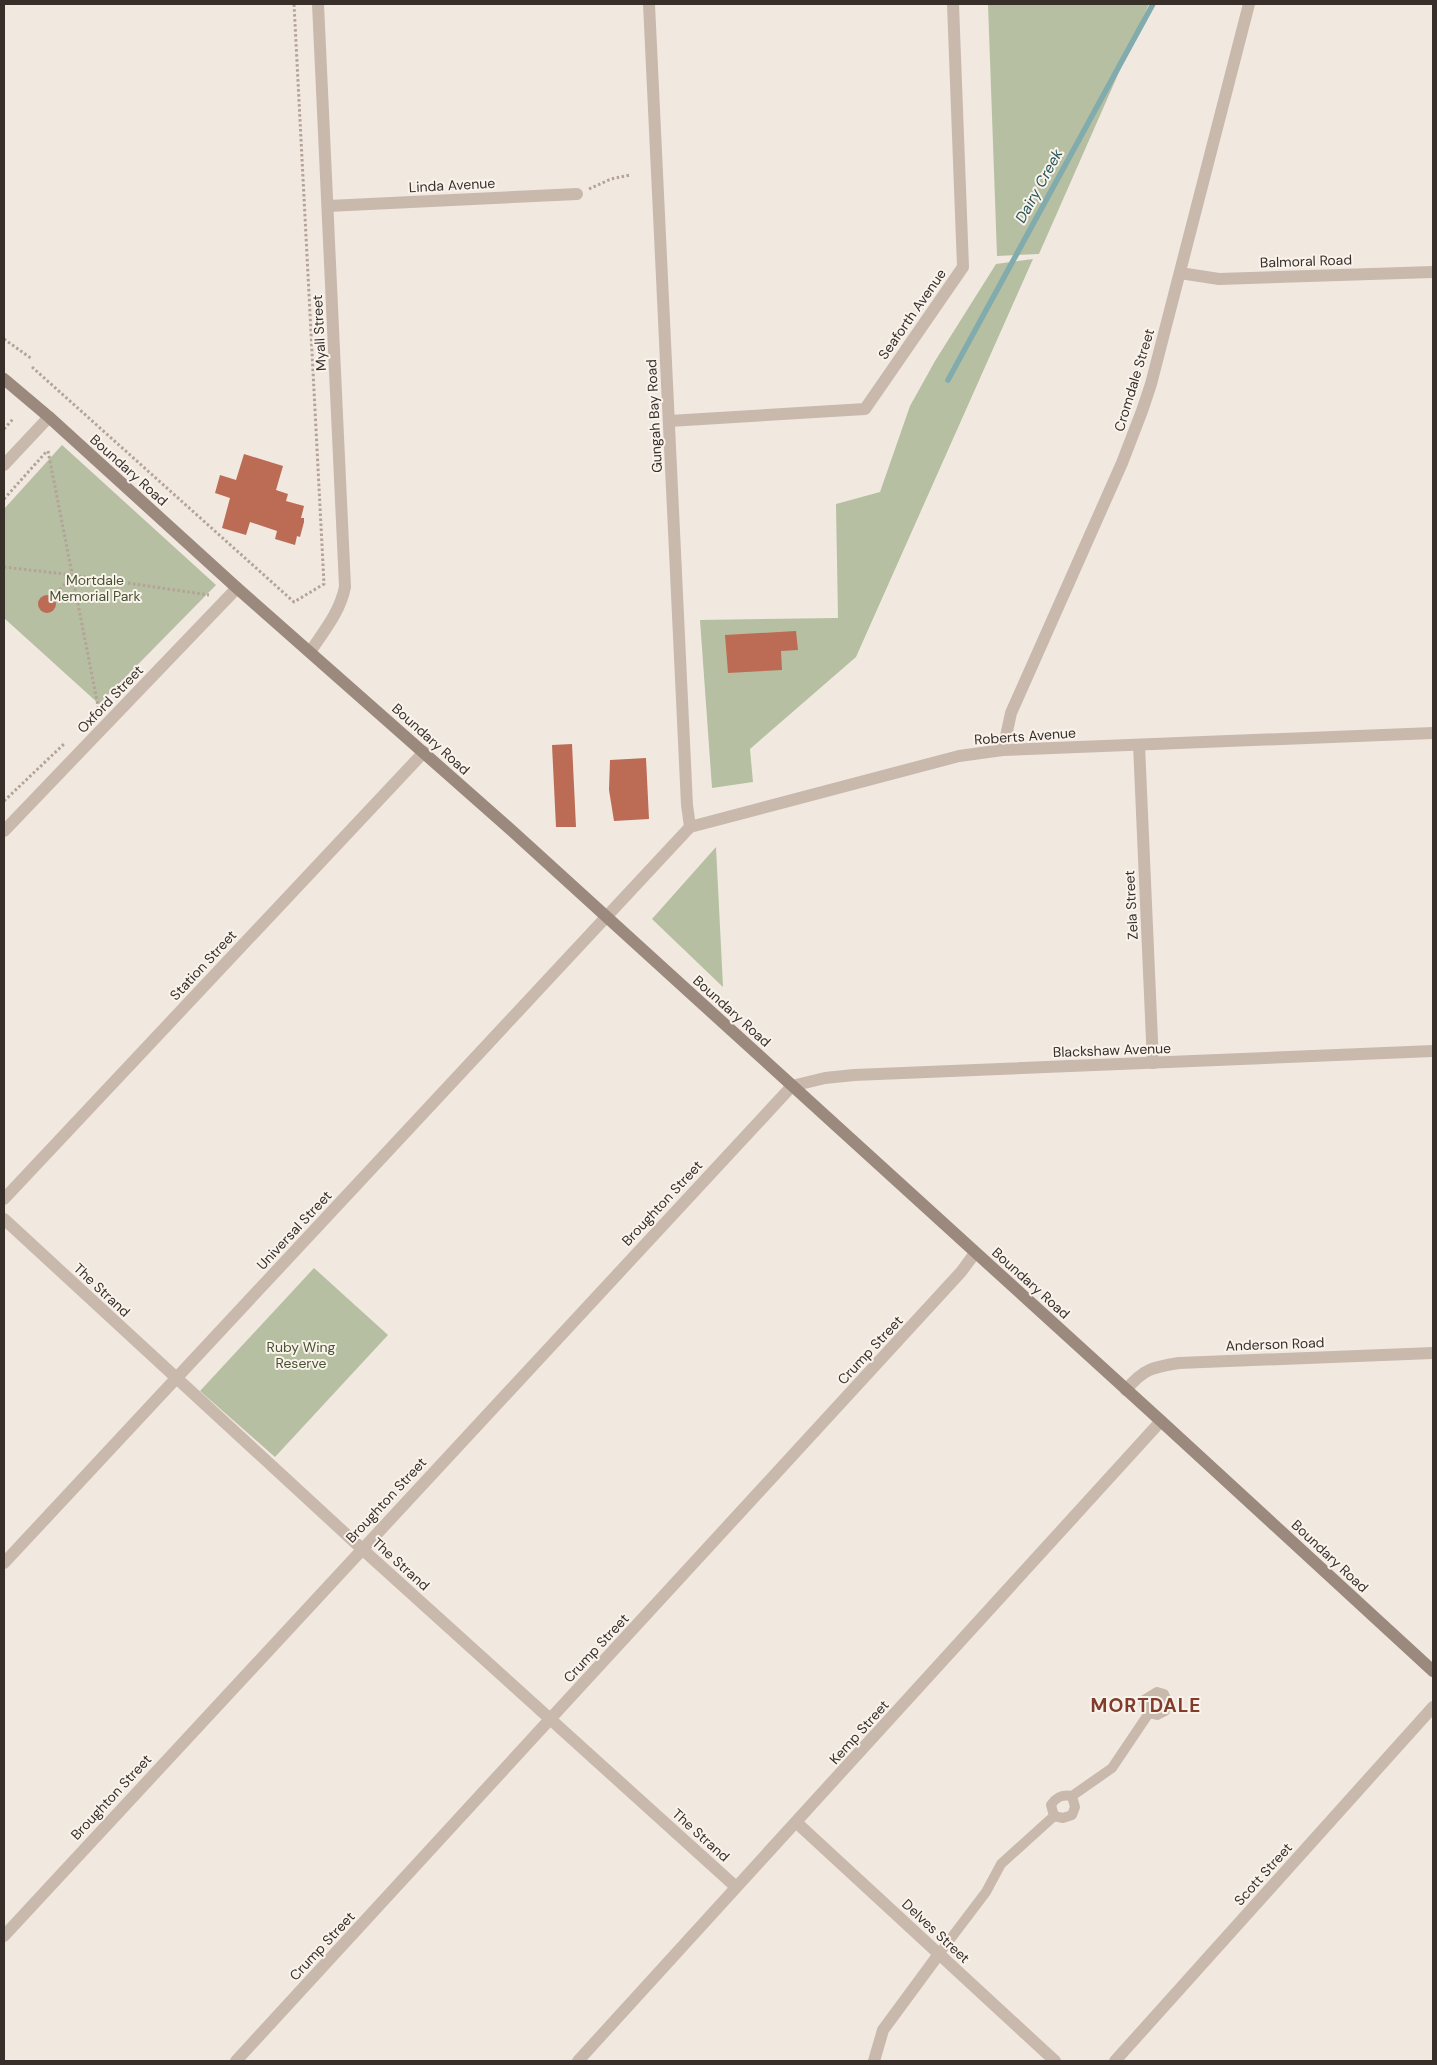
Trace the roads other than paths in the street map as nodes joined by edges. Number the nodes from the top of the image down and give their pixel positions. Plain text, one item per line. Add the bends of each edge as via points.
1 (318, 4) edge
2 (649, 4) edge
3 (953, 4) edge
4 (1250, 4) edge
5 (577, 194) road end
6 (328, 206) junction
7 (1433, 272) edge
8 (1180, 274) junction
9 (4, 379) edge
10 (48, 417) junction
11 (669, 421) junction
12 (4, 465) edge
13 (237, 588) junction
14 (310, 652) junction
15 (1433, 733) edge
16 (1139, 745) junction
17 (1003, 750) junction
18 (424, 752) junction
19 (690, 827) junction
20 (4, 831) edge
21 (606, 917) junction
22 (1433, 1051) edge
23 (1153, 1063) junction
24 (792, 1086) junction
25 (4, 1199) edge
26 (4, 1219) edge
27 (975, 1253) junction
28 (1433, 1353) edge
29 (176, 1378) junction
30 (1126, 1390) junction
31 (1161, 1421) junction
32 (361, 1548) junction
33 (4, 1563) edge
34 (1433, 1671) edge
35 (1433, 1707) edge
36 (1149, 1712) dead end
37 (551, 1720) junction
38 (1072, 1796) junction
39 (1054, 1816) junction
40 (797, 1822) junction
41 (736, 1887) junction
42 (4, 1936) edge
43 (939, 1954) junction
44 (236, 2061) edge
45 (578, 2061) edge
46 (874, 2061) edge
47 (1055, 2061) edge
48 (1115, 2061) edge

1 - 6 street, Myall Street
2 - 11 street, Gungah Bay Road
3 - 11 street, Seaforth Avenue via 963,267 865,409
4 - 8 street, Cromdale Street
5 - 6 street, Linda Avenue
6 - 14 street, Myall Street via 345,587 333,618
7 - 8 street, Balmoral Road via 1219,279
8 - 17 street, Cromdale Street via 1151,384 1132,439 1011,713
9 - 10 main road, Boundary Road
10 - 12 street
10 - 13 main road, Boundary Road
11 - 19 street, Gungah Bay Road
13 - 14 main road, Boundary Road
13 - 20 street, Oxford Street
14 - 18 main road, Boundary Road
15 - 16 street, Roberts Avenue
16 - 17 street, Roberts Avenue
16 - 23 street, Zela Street
17 - 19 street, Roberts Avenue via 959,756
18 - 21 main road, Boundary Road
18 - 25 street, Station Street
19 - 21 street
21 - 24 main road, Boundary Road
21 - 29 street, Universal Street
22 - 23 street, Blackshaw Avenue
23 - 24 street, Blackshaw Avenue via 854,1075
24 - 27 main road, Boundary Road
24 - 32 street, Broughton Street
26 - 29 street, The Strand
27 - 30 main road, Boundary Road
27 - 37 street, Crump Street
28 - 30 street, Anderson Road via 1179,1362 1142,1372
29 - 32 street, The Strand
29 - 33 street, Universal Street
30 - 31 main road, Boundary Road
31 - 34 main road, Boundary Road
31 - 40 street, Kemp Street
32 - 37 street, The Strand
32 - 42 street, Broughton Street
35 - 48 street, Scott Street
36 - 38 lane via 1112,1768
37 - 41 street, The Strand
37 - 44 street, Crump Street
38 - 39 lane via 1054,1800 1051,1805
38 - 39 lane via 1076,1807 1072,1814 1063,1818
39 - 43 lane via 1001,1864 981,1899
40 - 41 street, Kemp Street
40 - 43 street, Delves Street
41 - 45 street, Kemp Street
43 - 46 street via 883,2030
43 - 47 street, Delves Street

